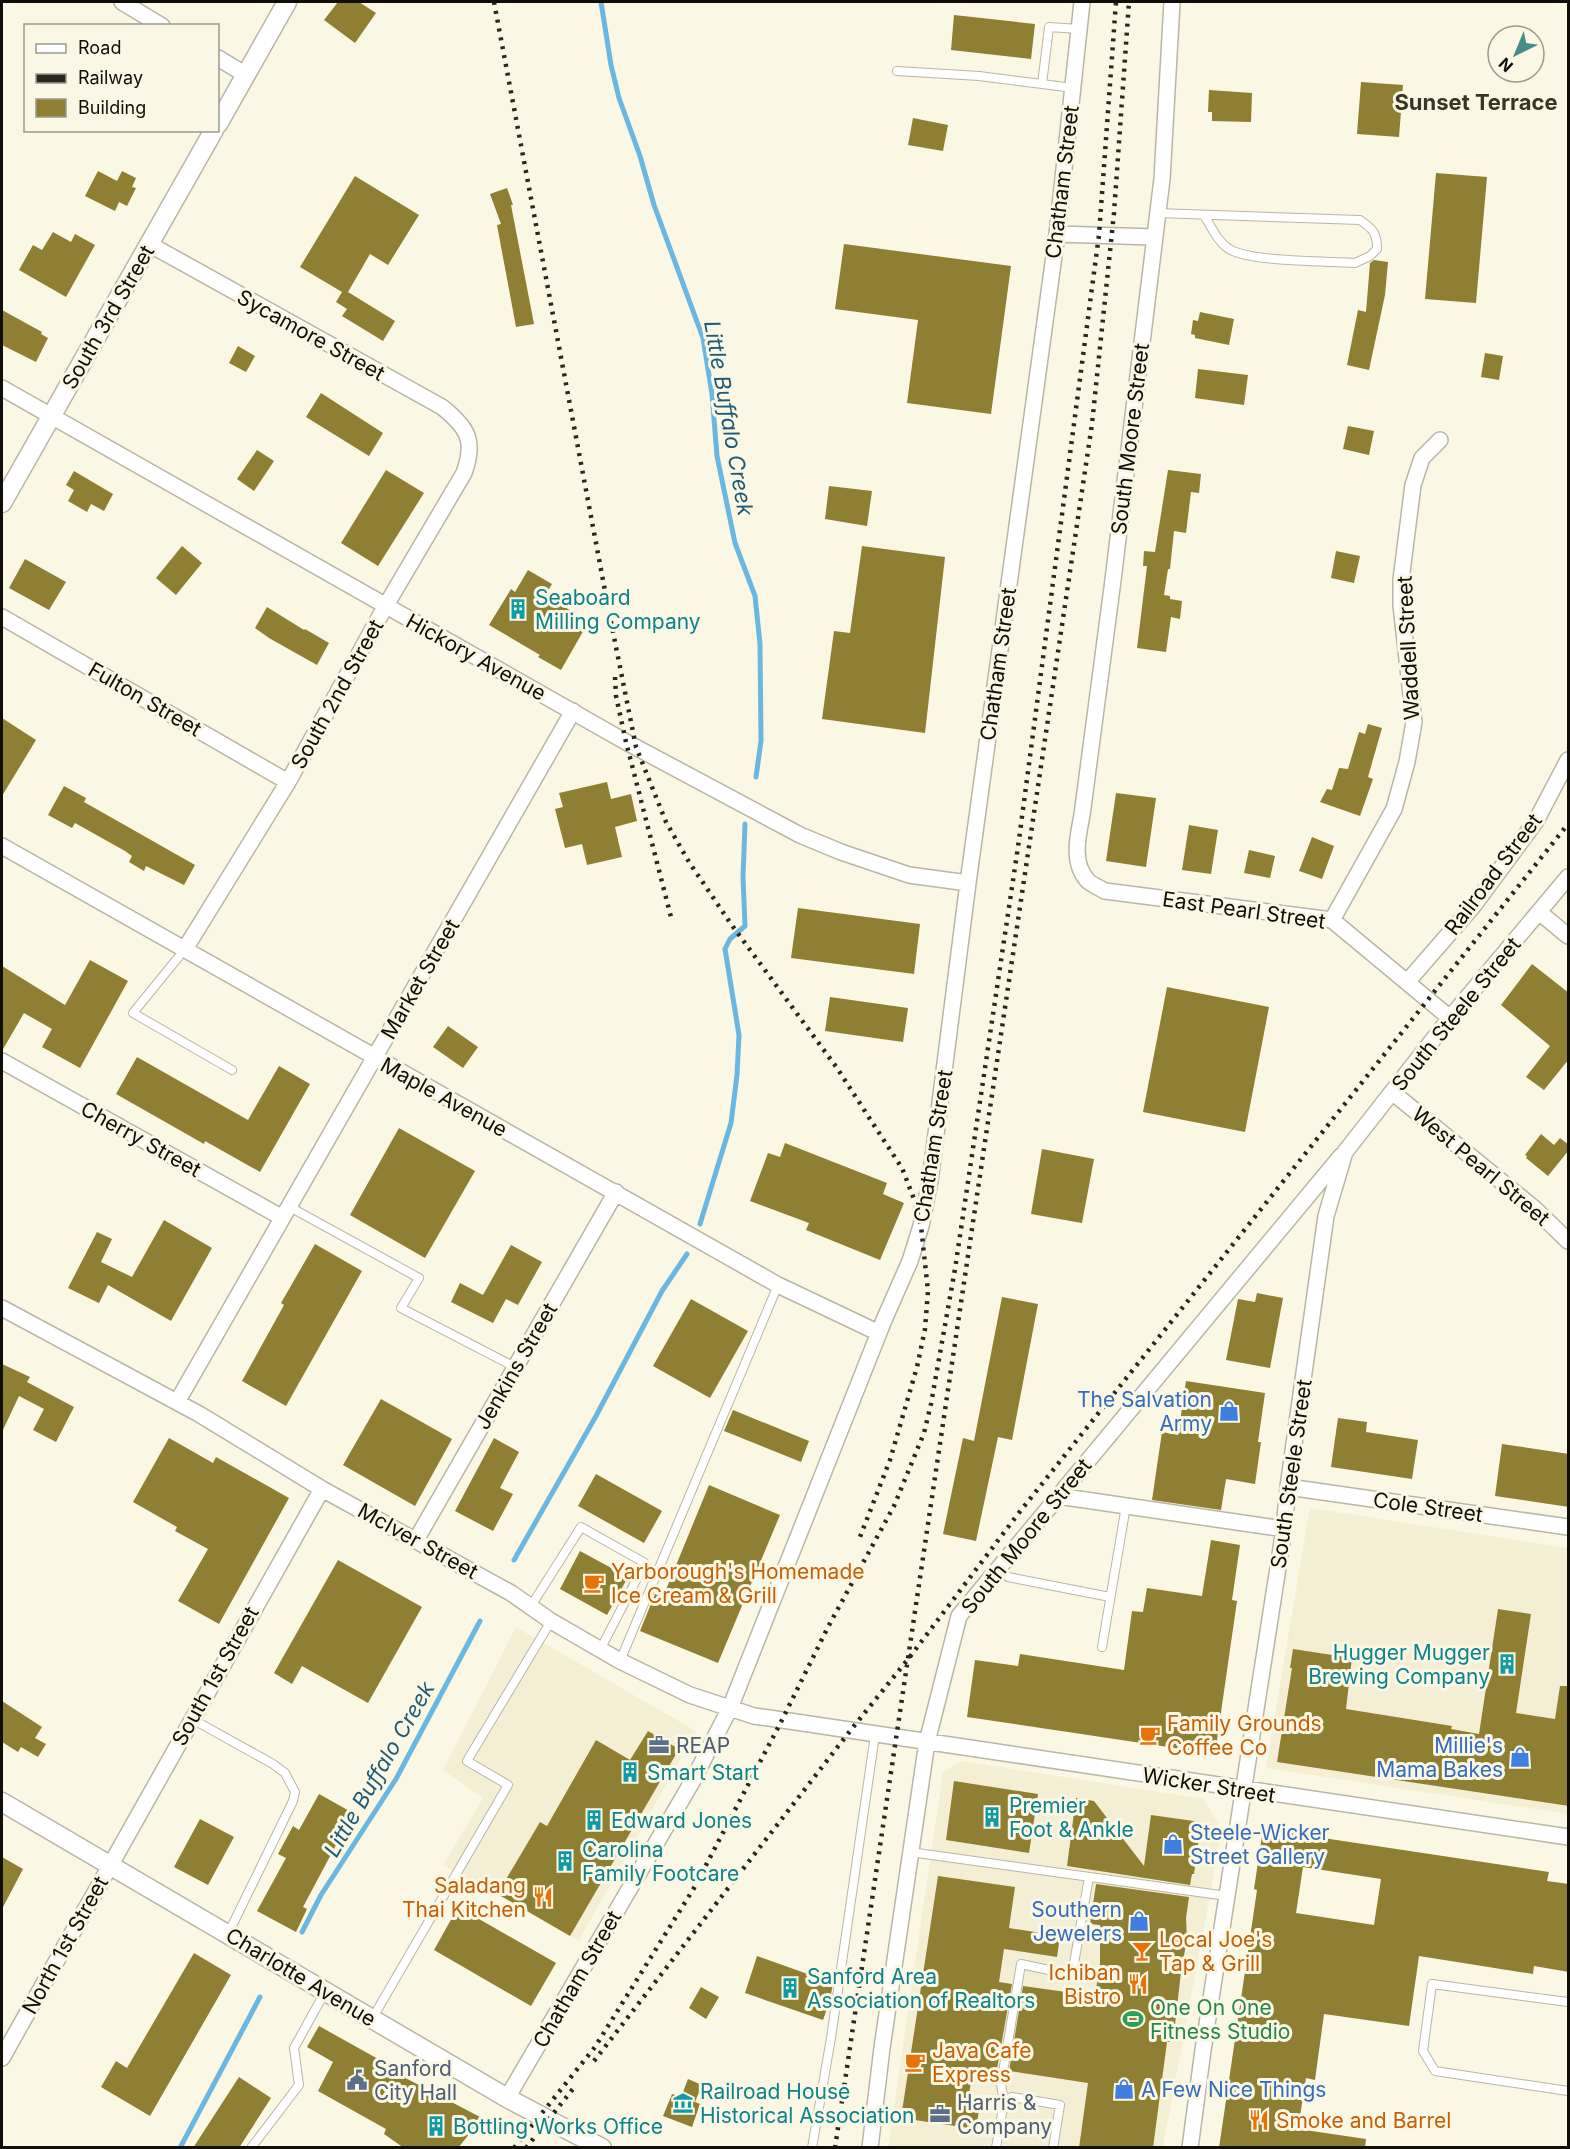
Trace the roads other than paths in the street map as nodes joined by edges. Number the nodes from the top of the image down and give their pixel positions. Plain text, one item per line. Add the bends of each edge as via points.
1 (122, 2) edge
2 (288, 2) edge
3 (1082, 2) edge
4 (1172, 2) edge
5 (159, 24) edge
6 (1079, 29) junction
7 (219, 59) edge
8 (897, 71) dead end
9 (246, 75) junction
10 (1042, 84) junction
11 (1073, 88) junction
12 (219, 122) edge
13 (213, 132) edge
14 (1157, 213) junction
15 (1204, 215) junction
16 (1057, 234) junction
17 (1154, 237) junction
18 (149, 244) junction
19 (2, 388) edge
20 (51, 416) junction
21 (467, 433) joint
22 (1440, 440) dead end
23 (2, 503) edge
24 (385, 607) junction
25 (2, 617) edge
26 (573, 711) junction
27 (1569, 760) edge
28 (288, 782) junction
29 (2, 846) edge
30 (1083, 873) joint
31 (1569, 877) edge
32 (968, 883) junction
33 (1539, 912) junction
34 (1332, 920) junction
35 (1569, 936) edge
36 (185, 949) junction
37 (1408, 981) junction
38 (1450, 1018) junction
39 (375, 1059) junction
40 (2, 1061) edge
41 (232, 1070) dead end
42 (1392, 1092) junction
43 (1345, 1152) junction
44 (615, 1192) junction
45 (285, 1211) junction
46 (1569, 1241) edge
47 (778, 1285) junction
48 (2, 1308) edge
49 (882, 1326) junction
50 (515, 1367) junction
51 (177, 1402) junction
52 (1288, 1487) junction
53 (322, 1488) junction
54 (1058, 1496) junction
55 (1126, 1506) junction
56 (1569, 1527) edge
57 (1284, 1529) junction
58 (416, 1540) junction
59 (998, 1569) junction
60 (1110, 1597) junction
61 (531, 1606) junction
62 (551, 1621) junction
63 (1102, 1647) dead end
64 (600, 1650) junction
65 (620, 1661) junction
66 (730, 1708) junction
67 (191, 1719) junction
68 (850, 1731) joint
69 (875, 1735) junction
70 (927, 1742) junction
71 (1244, 1790) junction
72 (2, 1802) edge
73 (1569, 1837) edge
74 (910, 1852) junction
75 (110, 1864) junction
76 (1089, 1877) junction
77 (1227, 1896) junction
78 (228, 1934) junction
79 (326, 1991) junction
80 (1569, 2002) edge
81 (372, 2019) junction
82 (2, 2058) edge
83 (1569, 2091) edge
84 (507, 2098) junction
85 (1004, 2102) junction
86 (251, 2148) edge
87 (603, 2148) edge
88 (812, 2148) edge
89 (870, 2148) edge
90 (996, 2148) edge
91 (1053, 2148) edge
92 (1190, 2148) edge

1 - 5 street
2 - 9 street
3 - 6 street, Chatham Street
4 - 14 street, South Moore Street
6 - 10 lane via 1049,27
6 - 11 street, Chatham Street
7 - 9 street
8 - 10 lane
9 - 12 street
10 - 11 lane
11 - 16 street, Chatham Street
13 - 18 street, South 3rd Street
14 - 15 lane
14 - 17 street, South Moore Street
15 - 15 lane via 1360,220 1377,236 1377,249 1355,263 1244,256 1227,248
16 - 17 street
16 - 32 street, Chatham Street
17 - 30 street, South Moore Street via 1076,846
18 - 20 street, South 3rd Street
18 - 21 street, Sycamore Street via 442,407
19 - 20 street, Hickory Avenue
20 - 23 street, South 3rd Street
20 - 24 street, Hickory Avenue
21 - 24 street, South 2nd Street via 469,460 464,473
22 - 34 street, Waddell Street via 1422,458 1413,485 1401,580 1414,723 1407,762 1394,809
24 - 26 street, Hickory Avenue
24 - 28 street, South 2nd Street
25 - 28 street, Fulton Street
26 - 32 street, Hickory Avenue via 800,835 909,875
26 - 39 street, Market Street
27 - 37 street, Railroad Street via 1536,821 1474,905
28 - 36 street, South 2nd Street
29 - 36 street, Maple Avenue
30 - 34 street, East Pearl Street via 1088,882 1105,891
31 - 33 street, South Steele Street
32 - 49 street, Chatham Street via 928,1192 913,1252
33 - 35 street
33 - 38 street, South Steele Street
34 - 37 street, East Pearl Street
36 - 39 street, Maple Avenue
36 - 41 lane via 133,1013
37 - 38 street, East Pearl Street
38 - 42 street, South Steele Street
39 - 44 street, Maple Avenue
39 - 45 street, Market Street
40 - 45 street, Cherry Street
42 - 43 street, South Steele Street
42 - 46 street, West Pearl Street
43 - 52 street, South Steele Street via 1326,1216
43 - 54 street, South Moore Street
44 - 47 street, Maple Avenue
44 - 50 street, Jenkins Street
45 - 50 lane via 419,1278 402,1308
45 - 51 street, Market Street
47 - 49 street, Maple Avenue
47 - 65 lane
48 - 51 street, McIver Street
49 - 66 street, Chatham Street
50 - 58 street, Jenkins Street
51 - 53 street, McIver Street
52 - 56 street, Cole Street
52 - 57 street, South Steele Street
53 - 58 street, McIver Street
53 - 67 street, South 1st Street
54 - 55 street
54 - 59 street, South Moore Street
55 - 57 street
55 - 60 lane
57 - 71 street, South Steele Street
58 - 61 street, McIver Street
59 - 60 lane via 1008,1577
59 - 70 street, South Moore Street via 959,1616
60 - 63 lane
61 - 62 street, McIver Street
61 - 64 lane via 581,1527 645,1563
62 - 64 street, McIver Street
62 - 81 lane via 467,1761 508,1785
64 - 65 street, McIver Street
65 - 66 street, McIver Street via 690,1695
66 - 68 street, McIver Street
66 - 84 street, Chatham Street via 692,1782
67 - 75 street, South 1st Street
67 - 78 lane via 273,1764 285,1773 295,1792
68 - 69 street, Wicker Street
69 - 70 street, Wicker Street
69 - 88 lane
70 - 71 street, Wicker Street
70 - 74 street, South Moore Street
71 - 73 street, Wicker Street
71 - 77 street, South Steele Street
72 - 75 street, Charlotte Avenue
74 - 76 lane
74 - 89 street, South Moore Street
75 - 78 street, Charlotte Avenue
75 - 82 street, North 1st Street
76 - 77 lane
76 - 85 lane via 1072,1975 1021,1964 1001,2084
77 - 92 street, South Steele Street
78 - 79 street, Charlotte Avenue
79 - 81 street, Charlotte Avenue
79 - 86 lane via 294,2048 299,2085
80 - 83 lane via 1432,1984 1423,2051 1436,2071
81 - 84 street, Charlotte Avenue
84 - 87 street, Charlotte Avenue
85 - 90 lane
85 - 91 lane via 1012,2097 1060,2105

